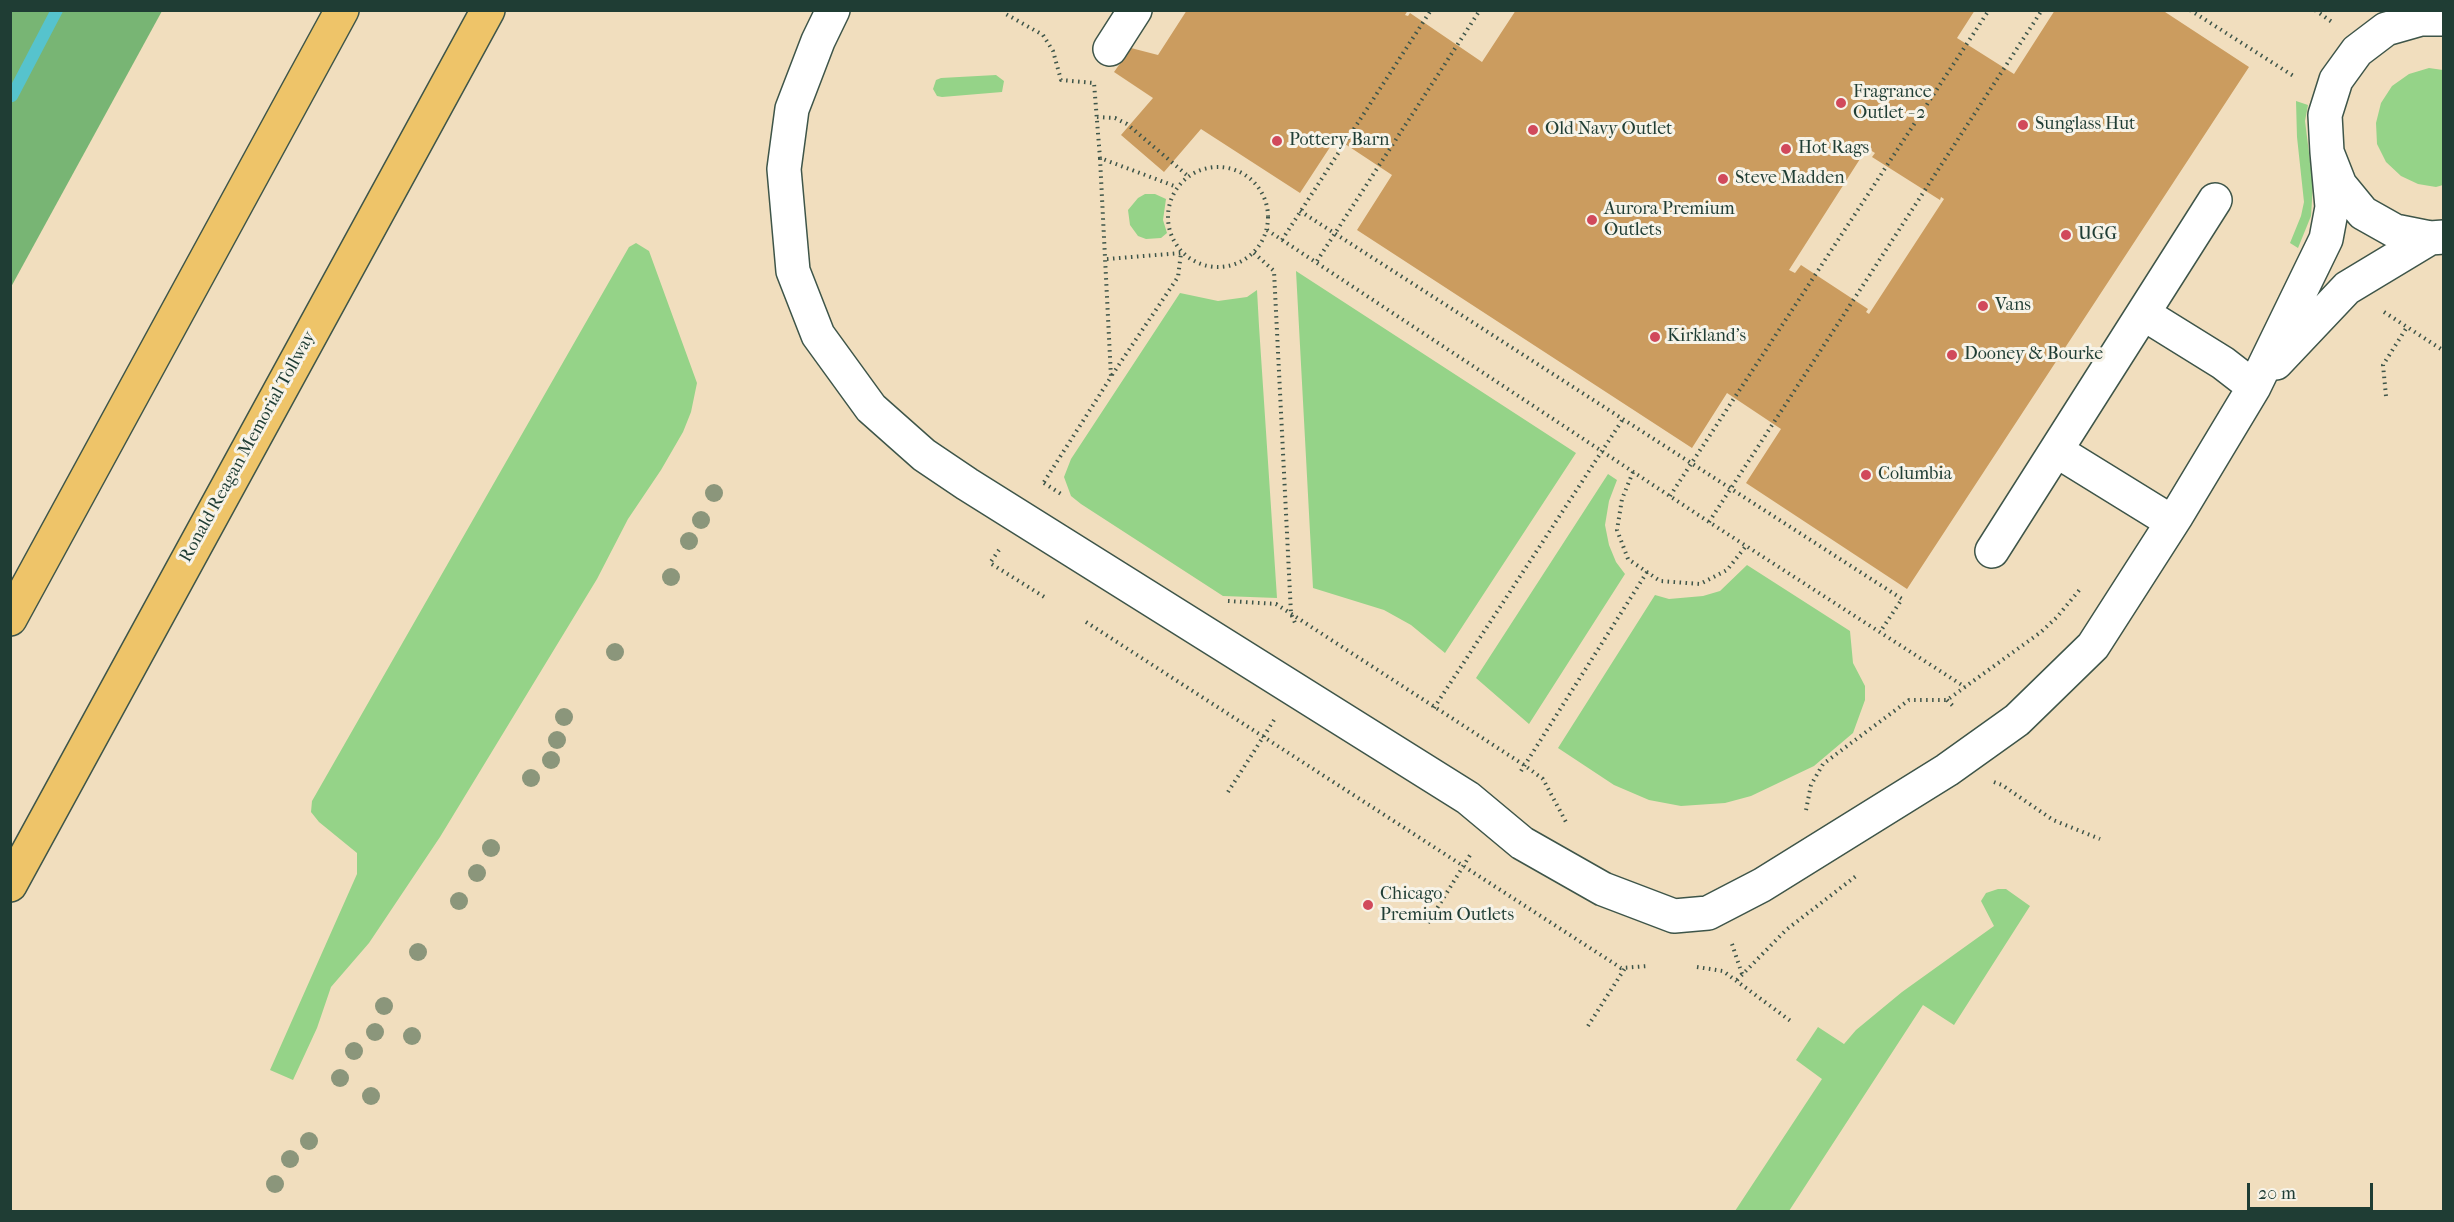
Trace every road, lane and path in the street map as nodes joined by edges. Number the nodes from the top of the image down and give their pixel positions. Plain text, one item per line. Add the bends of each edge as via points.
1 (342, 10) edge
2 (488, 10) edge
3 (833, 10) edge
4 (1005, 10) edge
5 (1136, 10) edge
6 (1431, 10) edge
7 (1480, 10) edge
8 (1989, 10) edge
9 (2042, 10) edge
10 (2190, 10) edge
11 (2315, 10) edge
12 (2436, 18) edge
13 (2336, 24) dead end
14 (1110, 48) dead end
15 (2298, 79) dead end
16 (1097, 117) junction
17 (2327, 152) junction
18 (1100, 158) junction
19 (1188, 176) junction
20 (1177, 187) junction
21 (2215, 200) dead end
22 (1300, 212) junction
23 (1267, 230) junction
24 (1334, 233) junction
25 (2437, 238) edge
26 (1282, 240) junction
27 (1181, 253) junction
28 (1254, 253) junction
29 (1107, 259) junction
30 (1317, 262) junction
31 (2379, 309) dead end
32 (2144, 314) junction
33 (2407, 327) junction
34 (2444, 351) edge
35 (1112, 376) junction
36 (2254, 387) junction
37 (2386, 396) dead end
38 (1623, 419) junction
39 (2057, 451) junction
40 (1602, 452) junction
41 (1692, 464) junction
42 (1632, 472) junction
43 (1732, 487) junction
44 (1064, 496) dead end
45 (1670, 496) junction
46 (1709, 522) junction
47 (2172, 522) junction
48 (1746, 546) junction
49 (1001, 547) dead end
50 (1992, 552) dead end
51 (1647, 572) junction
52 (2083, 585) dead end
53 (1046, 598) dead end
54 (1221, 600) dead end
55 (1291, 614) junction
56 (10, 619) edge
57 (1086, 622) dead end
58 (1296, 625) dead end
59 (1880, 632) junction
60 (1965, 687) junction
61 (1947, 700) junction
62 (1954, 706) dead end
63 (1434, 708) junction
64 (1277, 715) dead end
65 (1263, 736) junction
66 (1524, 765) junction
67 (1521, 771) dead end
68 (1986, 783) dead end
69 (1228, 792) dead end
70 (1804, 815) dead end
71 (1574, 828) dead end
72 (2100, 839) dead end
73 (1477, 844) dead end
74 (1465, 867) junction
75 (1859, 873) dead end
76 (10, 885) edge
77 (1428, 922) dead end
78 (1731, 941) dead end
79 (1648, 966) dead end
80 (1697, 967) dead end
81 (1625, 968) junction
82 (1742, 975) junction
83 (1737, 980) junction
84 (1792, 1022) dead end
85 (1588, 1026) dead end

1 - 56 highway
2 - 76 highway, Ronald Reagan Memorial Tollway
3 - 47 lane via 792,109 784,169 793,271 818,335 871,408 924,454 967,484 1468,798 1522,843 1603,889 1674,916 1707,913 1762,885 1947,770 2017,720 2093,646
4 - 16 path via 1004,13 1043,35 1053,51 1061,80 1094,83
5 - 14 lane
6 - 22 path
7 - 24 path
8 - 41 path
9 - 43 path
10 - 15 path
11 - 13 path
12 - 17 lane via 2386,29 2356,51 2336,80 2325,115
16 - 18 path
16 - 19 path via 1115,118 1127,124
17 - 25 lane via 2340,185 2363,213 2395,231
17 - 36 lane via 2332,207 2326,239
18 - 20 path
18 - 29 path
19 - 20 path
19 - 23 path via 1210,166 1236,169 1256,183 1268,205
20 - 27 path via 1168,209 1169,232
21 - 32 lane
22 - 24 path
22 - 26 path
23 - 26 path
23 - 28 path
24 - 30 path
24 - 38 path
25 - 36 lane via 2347,288
26 - 30 path
27 - 28 path via 1204,266 1231,266
27 - 29 path
27 - 35 path via 1179,277
28 - 55 path via 1274,271
29 - 35 path
30 - 40 path
31 - 33 path
32 - 36 lane
32 - 39 lane
33 - 34 path
33 - 37 path via 2383,365
35 - 44 path via 1044,483
36 - 47 lane
38 - 40 path
38 - 41 path
39 - 47 lane
39 - 50 lane
40 - 42 path
40 - 63 path
41 - 43 path
41 - 45 path
42 - 45 path
42 - 51 path via 1617,530 1628,559
43 - 46 path
43 - 59 path via 1902,599
45 - 46 path
46 - 48 path
48 - 51 path via 1727,570 1700,584 1660,581
48 - 59 path
49 - 53 path via 990,563
51 - 66 path
52 - 60 path via 2041,632
54 - 55 path via 1276,604
55 - 58 path
55 - 63 path
57 - 65 path
59 - 60 path
60 - 61 path
61 - 62 path
61 - 70 path via 1909,700 1823,764 1811,785
63 - 66 path
64 - 65 path
65 - 69 path
65 - 74 path
66 - 67 path
66 - 71 path via 1543,779 1566,823
68 - 72 path via 2002,785 2053,820
73 - 74 path
74 - 77 path
74 - 81 path
75 - 82 path via 1786,930
78 - 82 path
79 - 81 path
80 - 83 path via 1723,971
81 - 85 path
82 - 83 path
83 - 84 path

